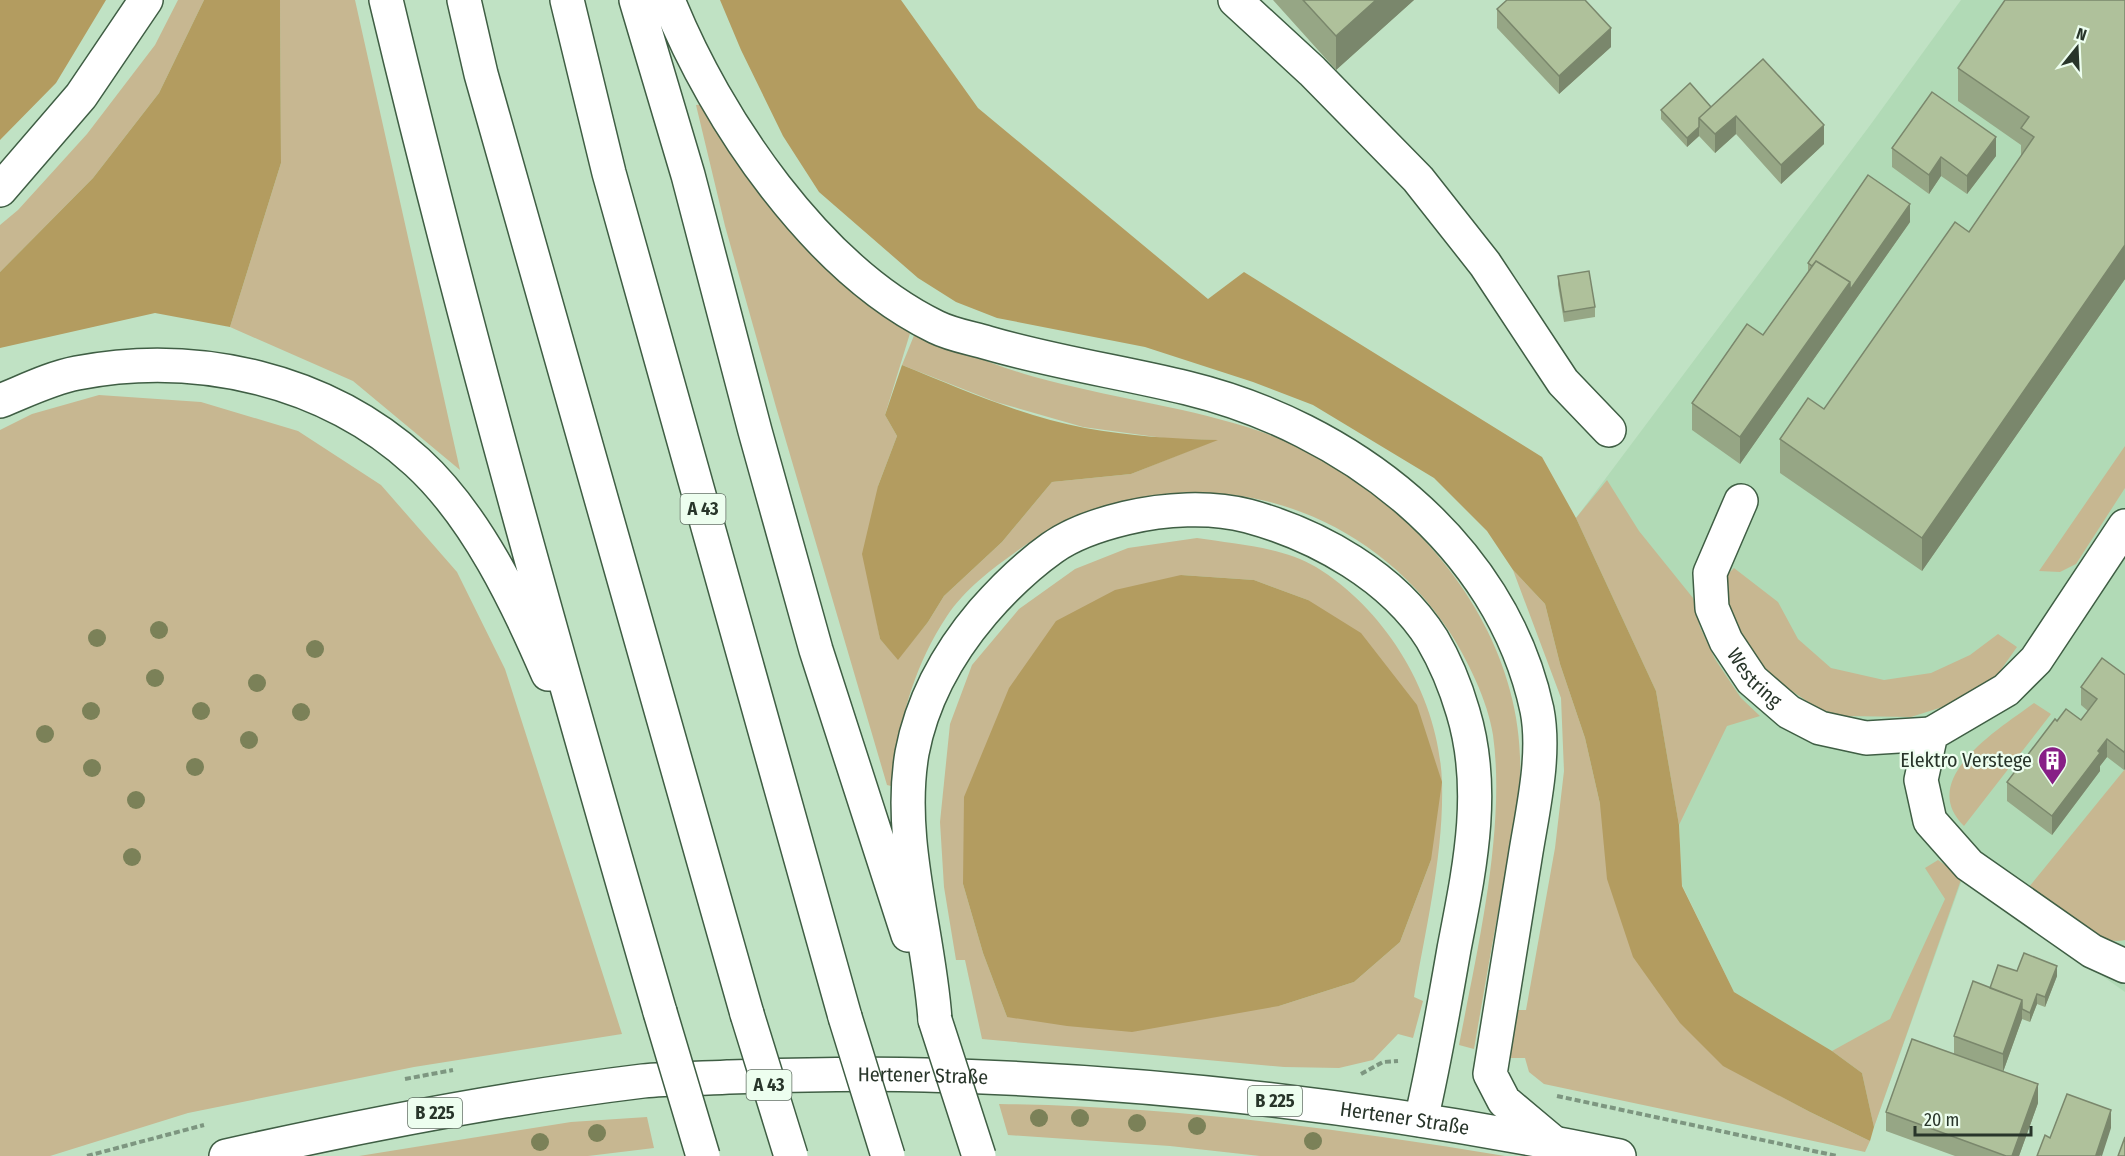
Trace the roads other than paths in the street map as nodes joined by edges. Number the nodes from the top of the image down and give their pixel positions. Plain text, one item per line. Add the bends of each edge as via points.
1 (146, 0) edge
2 (386, 0) edge
3 (464, 0) edge
4 (567, 0) edge
5 (636, 0) edge
6 (668, 0) edge
7 (1234, 0) edge
8 (0, 190) edge
9 (0, 401) edge
10 (1609, 430) dead end
11 (1741, 501) dead end
12 (2125, 526) edge
13 (1931, 734) junction
14 (591, 775) junction
15 (2125, 966) edge
16 (935, 1020) junction
17 (1421, 1120) junction
18 (1554, 1143) junction
19 (226, 1156) edge
20 (703, 1156) edge
21 (791, 1156) edge
22 (888, 1156) edge
23 (979, 1156) edge
24 (1619, 1156) edge

1 - 8 main road via 81,96
2 - 14 main road via 421,146
3 - 21 main road, A 43, bridge via 481,74 747,1014
4 - 22 main road, A 43, bridge via 609,173 845,1017
5 - 16 main road via 688,175 816,650
6 - 18 main road via 716,94 756,160 798,216 871,286 937,328 1020,352 1191,389 1295,426 1360,463 1426,515 1477,572 1513,637 1537,713 1538,780 1490,1074 1504,1101
7 - 10 main road via 1418,179 1485,264 1563,382
9 - 14 main road via 76,374 115,368 192,366 282,384 323,399 364,422 417,462 478,536 538,651
11 - 13 main road, Westring via 1710,573 1712,608 1726,641 1752,680 1789,712 1820,728 1866,738
12 - 13 main road, Westring via 2036,660 2006,690
13 - 15 main road via 1921,780 1930,821 1970,865 2092,951
14 - 20 main road, bridge
16 - 17 main road via 932,976 913,867 910,806 912,754 925,707 948,658 996,597 1053,547 1081,532 1121,519 1172,511 1246,515 1322,545 1383,585 1431,639 1463,712 1475,780 1471,857
16 - 23 main road, bridge
17 - 18 main road, Hertener Straße / B 225
17 - 19 main road, Hertener Straße / B 225 via 1205,1091 994,1077 836,1073 646,1081 475,1106
18 - 24 main road, Hertener Straße / B 225

